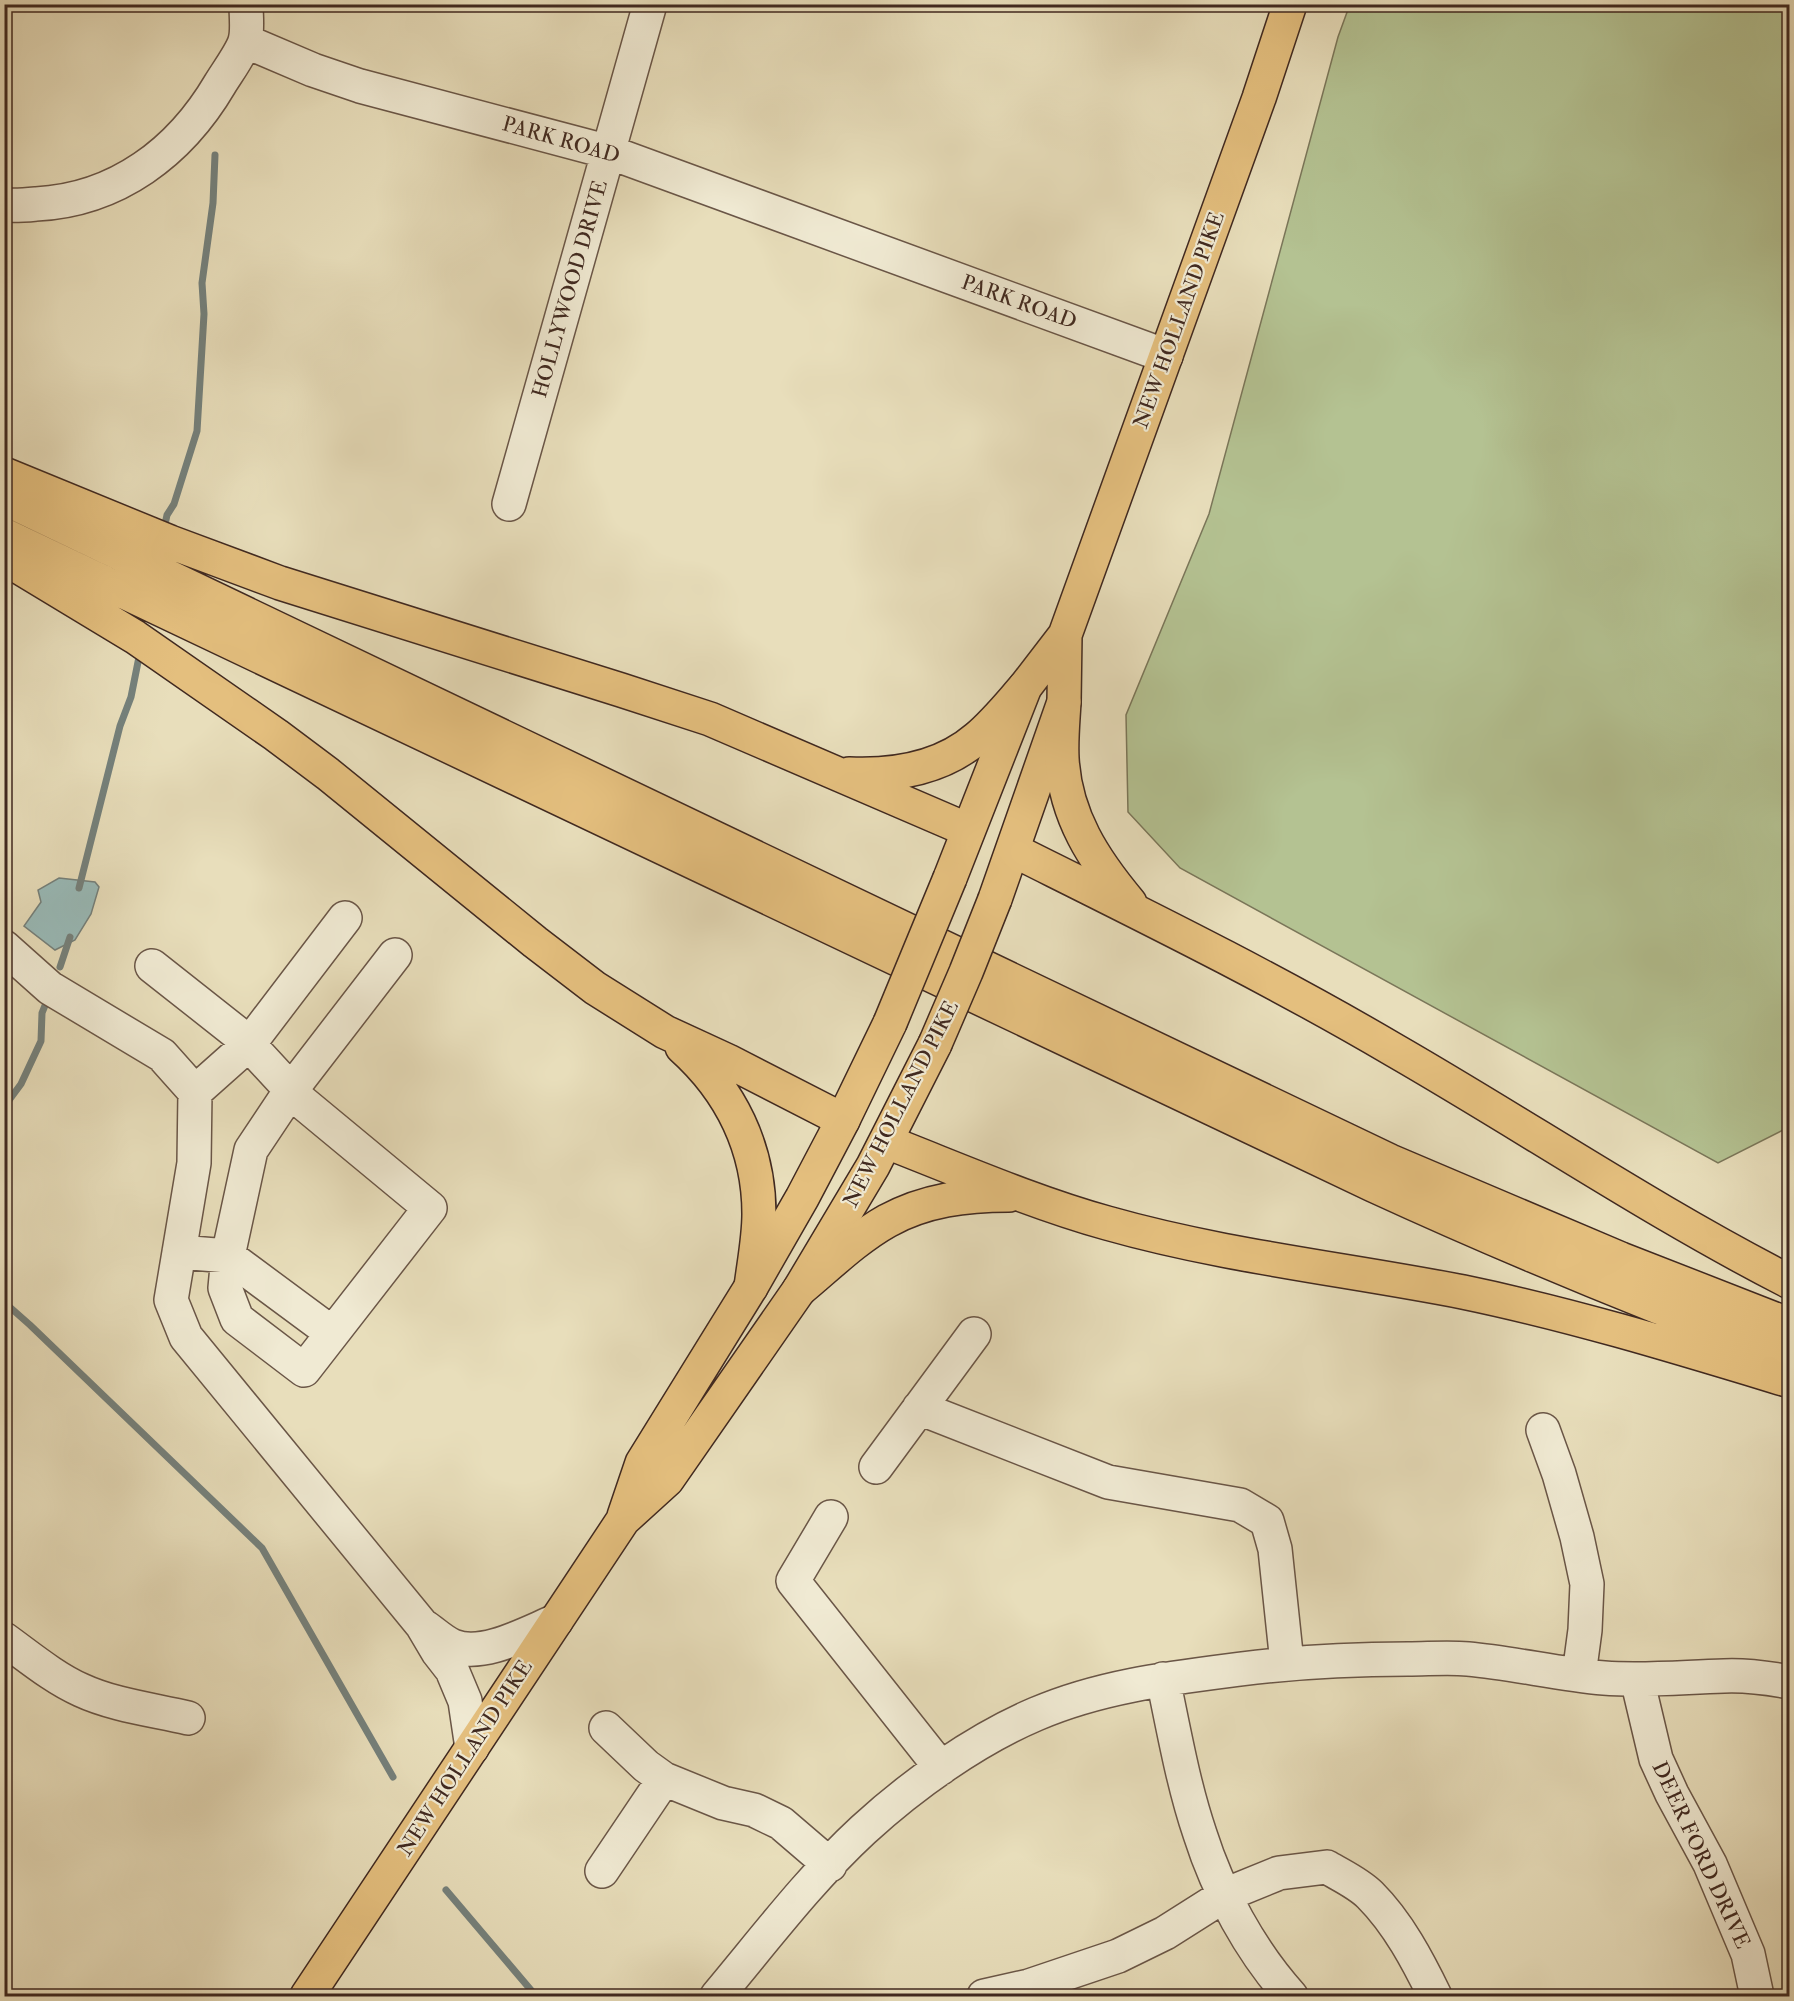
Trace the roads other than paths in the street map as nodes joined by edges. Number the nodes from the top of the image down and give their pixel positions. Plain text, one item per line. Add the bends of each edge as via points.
1 (246, 4) edge
2 (650, 4) edge
3 (1290, 4) edge
4 (245, 41) junction
5 (609, 152) junction
6 (4, 205) edge
7 (1166, 356) junction
8 (4, 474) edge
9 (4, 498) edge
10 (509, 504) dead end
11 (4, 535) edge
12 (159, 554) junction
13 (4, 558) edge
14 (1065, 634) junction
15 (1025, 687) junction
16 (1064, 702) junction
17 (839, 774) junction
18 (969, 830) junction
19 (1013, 850) junction
20 (1137, 911) junction
21 (345, 918) dead end
22 (4, 946) edge
23 (395, 955) dead end
24 (152, 966) dead end
25 (665, 1032) junction
26 (249, 1044) junction
27 (291, 1090) junction
28 (195, 1092) junction
29 (843, 1120) junction
30 (887, 1142) junction
31 (1023, 1195) junction
32 (179, 1252) junction
33 (228, 1256) junction
34 (1790, 1282) edge
35 (751, 1287) junction
36 (799, 1290) junction
37 (1790, 1325) edge
38 (333, 1333) junction
39 (974, 1334) dead end
40 (1790, 1358) edge
41 (1790, 1381) edge
42 (919, 1408) junction
43 (1543, 1430) dead end
44 (876, 1467) dead end
45 (831, 1517) dead end
46 (623, 1520) junction
47 (556, 1621) junction
48 (422, 1625) junction
49 (4, 1640) edge
50 (1287, 1663) junction
51 (1579, 1675) junction
52 (1163, 1679) junction
53 (1637, 1679) junction
54 (1790, 1682) edge
55 (188, 1718) dead end
56 (606, 1728) dead end
57 (472, 1748) junction
58 (941, 1768) junction
59 (664, 1779) junction
60 (830, 1865) junction
61 (602, 1872) dead end
62 (1225, 1895) junction
63 (307, 1996) edge
64 (717, 1996) edge
65 (984, 1996) edge
66 (1291, 1996) edge
67 (1435, 1996) edge
68 (1757, 1996) edge

1 - 4 street
2 - 5 street, HOLLYWOOD DRIVE
3 - 7 main road, NEW HOLLAND PIKE
4 - 5 street, PARK ROAD via 360,86
4 - 6 street via 213,96 187,129 140,171 113,187 75,199
5 - 7 street, PARK ROAD
5 - 10 street, HOLLYWOOD DRIVE
7 - 14 main road, NEW HOLLAND PIKE
8 - 12 main road
9 - 12 main road
11 - 40 main road via 1373,1185 1587,1278
12 - 17 main road via 280,583 621,690 710,719
12 - 37 main road via 1390,1161 1621,1259
13 - 25 main road via 143,642 224,697 328,774 565,967
14 - 15 main road, NEW HOLLAND PIKE
14 - 16 main road, NEW HOLLAND PIKE
15 - 17 main road via 978,737 945,759 887,774
15 - 18 main road, NEW HOLLAND PIKE
16 - 19 main road, NEW HOLLAND PIKE
16 - 20 main road via 1062,760 1075,818 1099,865
17 - 18 main road
18 - 19 main road
18 - 29 main road, NEW HOLLAND PIKE, bridge via 890,1023
19 - 20 main road
19 - 30 main road, NEW HOLLAND PIKE, bridge via 935,1044
20 - 34 main road via 1386,1045 1689,1228
21 - 26 street
22 - 28 street via 50,988 162,1055
23 - 27 street
24 - 26 street
25 - 29 main road
25 - 35 main road via 708,1073 744,1132 758,1192 758,1236
26 - 27 street
26 - 28 street
27 - 33 street via 251,1150
27 - 38 street via 430,1208
28 - 32 street via 194,1163
29 - 30 main road
29 - 35 main road, NEW HOLLAND PIKE
30 - 31 main road
30 - 36 main road, NEW HOLLAND PIKE
31 - 36 main road via 962,1197 904,1213 870,1232
31 - 41 main road via 1108,1223 1182,1241 1533,1308 1652,1338
32 - 33 street
32 - 48 street via 171,1300 186,1337
33 - 38 street
33 - 38 street via 225,1288 237,1319 304,1370
35 - 46 main road, NEW HOLLAND PIKE via 642,1463
36 - 46 main road, NEW HOLLAND PIKE via 668,1480
39 - 42 street
42 - 44 street
42 - 50 street via 1108,1482 1240,1505 1267,1521 1275,1549
43 - 51 street via 1568,1506 1587,1584
45 - 58 street via 793,1581
46 - 47 main road, NEW HOLLAND PIKE
47 - 48 street via 497,1645 473,1650 452,1646
47 - 57 main road, NEW HOLLAND PIKE
48 - 57 street via 452,1670 465,1701
49 - 55 street via 81,1690
50 - 51 street via 1466,1659
50 - 52 street
51 - 53 street
52 - 58 street via 1131,1684 1037,1713
52 - 62 street via 1200,1836
53 - 54 street via 1727,1676
53 - 68 street, DEER FORD DRIVE via 1656,1758 1710,1864 1748,1954
56 - 59 street
57 - 63 main road, NEW HOLLAND PIKE
58 - 60 street via 898,1799
59 - 60 street via 781,1823
59 - 61 street
60 - 64 street
62 - 65 street via 1165,1933 1118,1956 1029,1986
62 - 66 street via 1251,1944
62 - 67 street via 1280,1873 1327,1867 1369,1893 1417,1960

